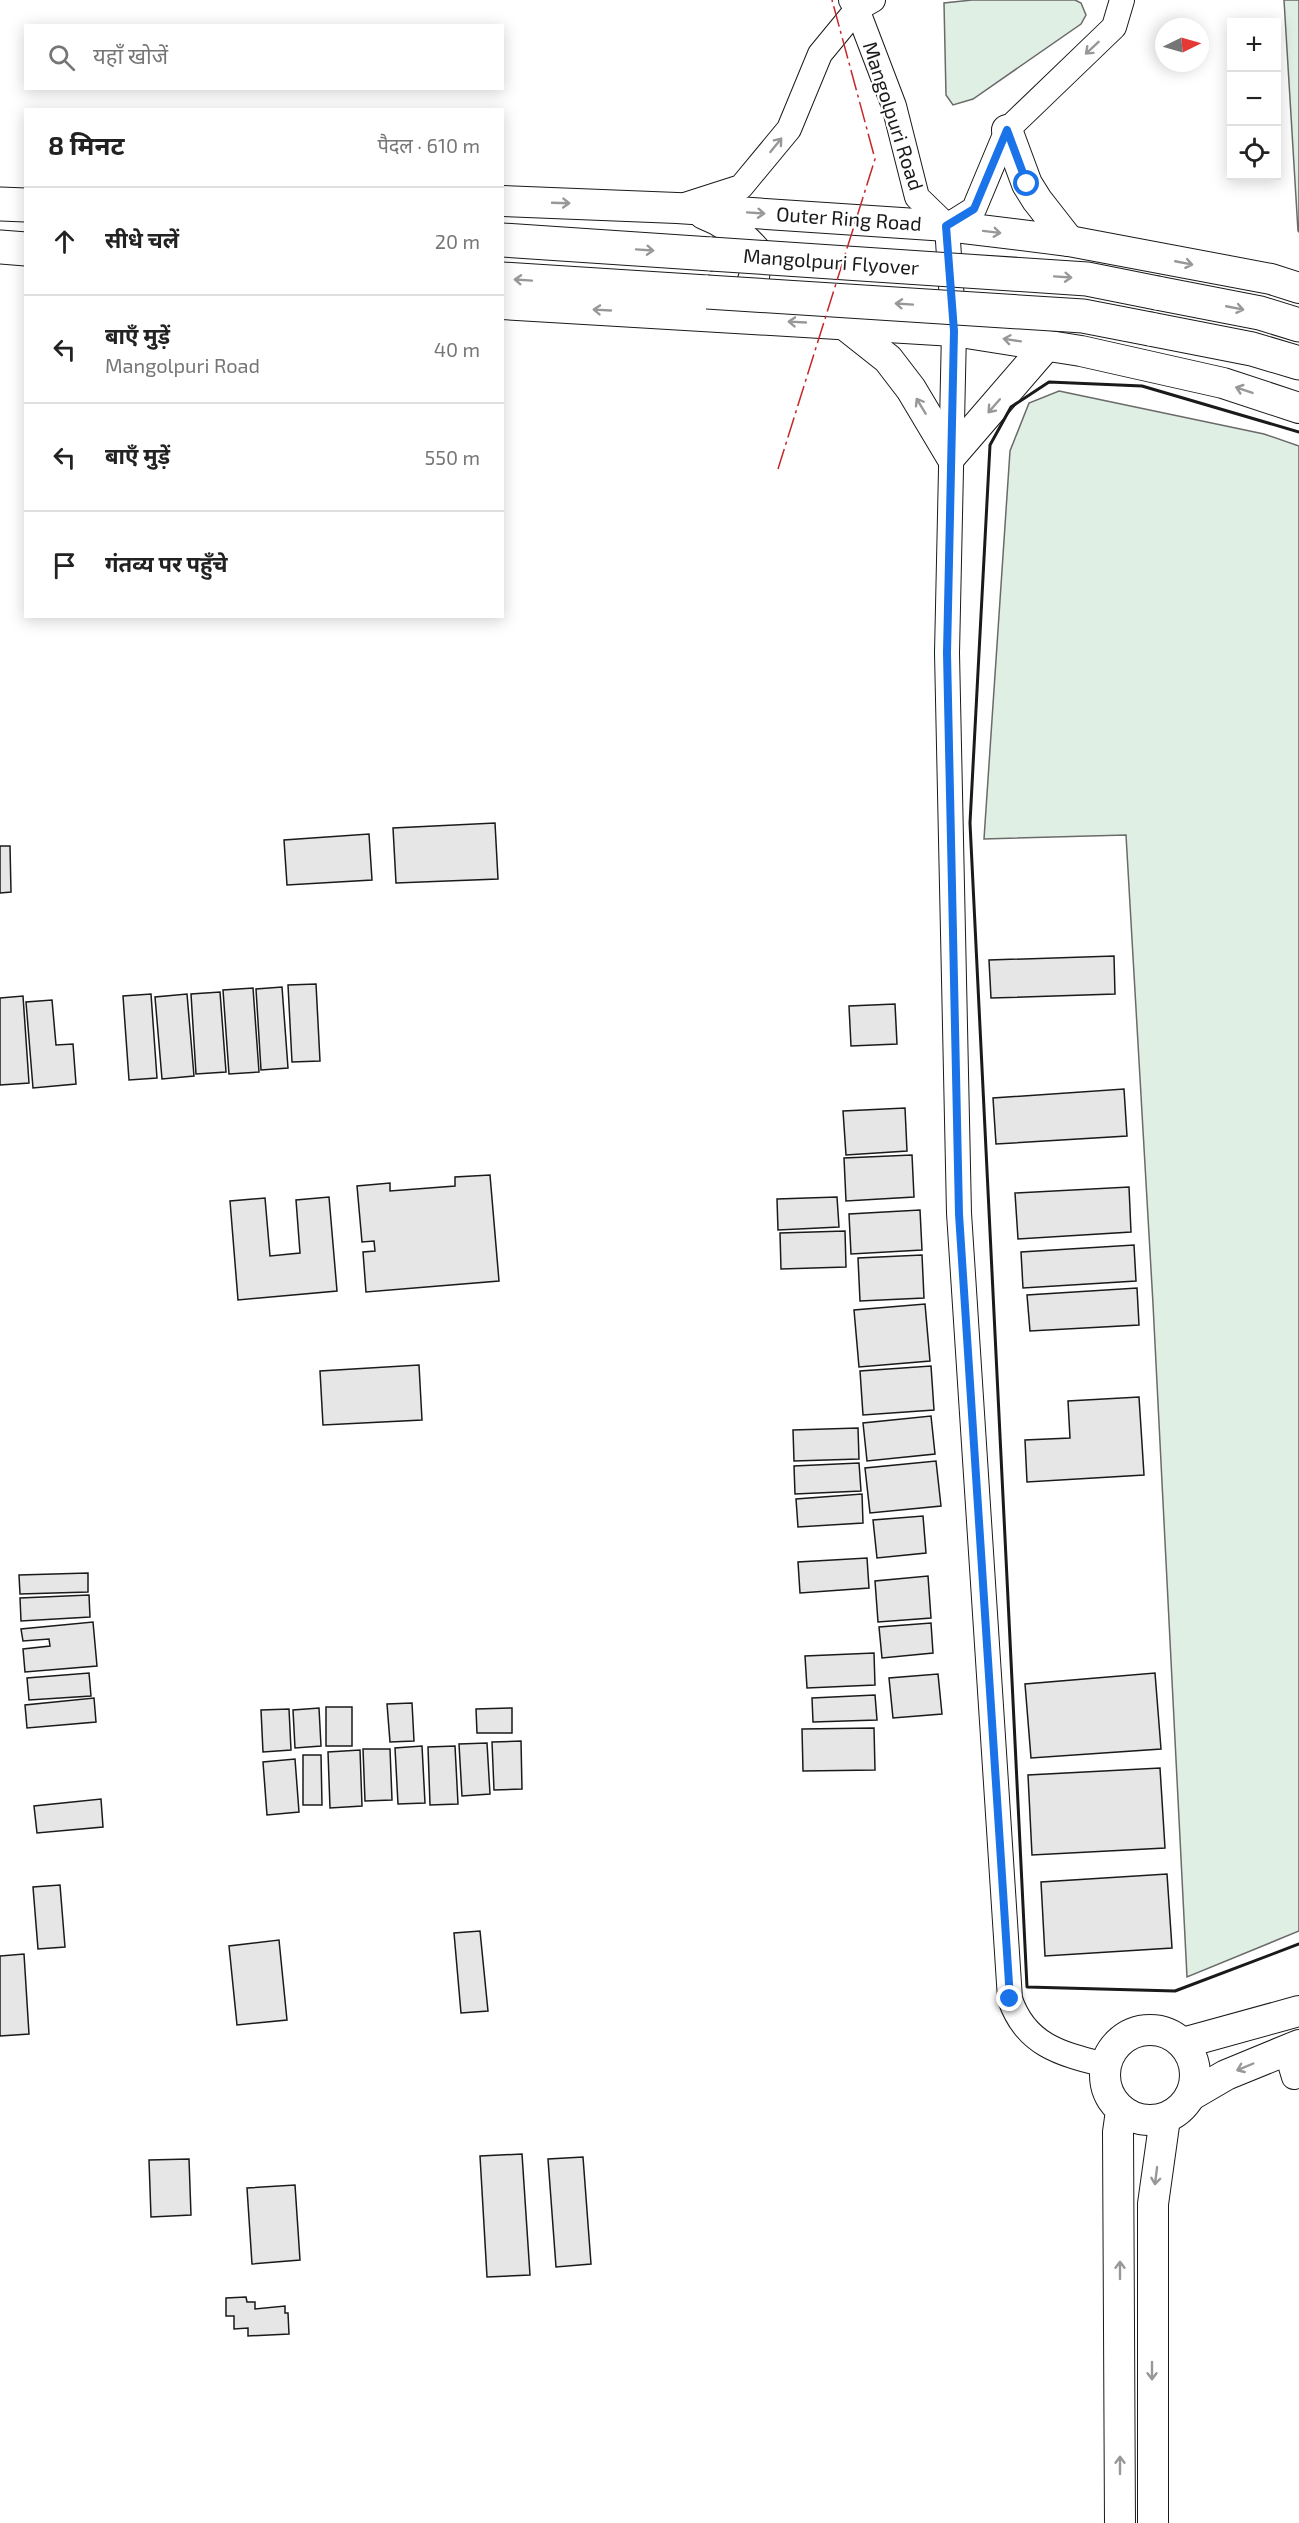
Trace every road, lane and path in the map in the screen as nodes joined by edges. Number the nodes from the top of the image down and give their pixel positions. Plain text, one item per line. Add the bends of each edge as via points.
1 (1122, 0) edge
2 (856, 2) edge
3 (1007, 130) junction
4 (504, 201) edge
5 (0, 204) edge
6 (24, 205) edge
7 (677, 208) junction
8 (946, 226) junction
9 (504, 240) edge
10 (1070, 241) junction
11 (0, 247) edge
12 (24, 249) edge
13 (504, 279) edge
14 (1285, 280) edge
15 (1299, 288) edge
16 (504, 304) edge
17 (714, 317) junction
18 (845, 325) junction
19 (1299, 325) edge
20 (954, 331) junction
21 (1046, 346) junction
22 (1299, 363) edge
23 (1299, 408) edge
24 (951, 456) junction
25 (1299, 2012) edge
26 (1183, 2043) junction
27 (1295, 2057) edge
28 (1105, 2065) junction
29 (1190, 2096) junction
30 (1121, 2111) junction
31 (1165, 2118) junction
32 (1120, 2523) edge
33 (1153, 2523) edge

1 -> 3 street via 1114,27
7 -> 2 street via 741,187 789,129 819,54
2 - 8 street, Mangolpuri Road via 894,106 917,197
3 - 8 street via 974,209
3 - 10 main road via 1027,184
4 -> 7 main road, Outer Ring Road
5 - 6 highway
7 -> 8 main road, Outer Ring Road
7 - 17 main road via 716,219 756,250 757,272 740,304
8 -> 10 main road, Outer Ring Road
8 - 20 street
9 -> 19 highway, Mangolpuri Flyover, bridge via 1087,279 1260,313
10 -> 14 main road, Outer Ring Road
11 - 12 highway
22 -> 13 highway, Mangolpuri Flyover, bridge via 1252,349 1083,316
14 - 15 main road, Outer Ring Road
17 -> 16 main road
18 -> 17 main road
18 - 20 main road
24 -> 18 main road via 888,359
21 -> 20 main road
20 - 24 street
23 -> 21 main road via 1223,383
21 -> 24 main road
24 - 28 street via 947,653 959,1214 1010,1999 1016,2016 1035,2038 1060,2053
25 - 26 main road
26 - 28 main road via 1162,2031 1144,2029 1126,2035 1114,2046
26 - 29 main road via 1195,2069
27 -> 29 main road via 1226,2075
28 - 30 main road via 1104,2080
29 - 31 main road
30 - 31 main road via 1134,2118
32 -> 30 main road
31 -> 33 main road via 1153,2204

